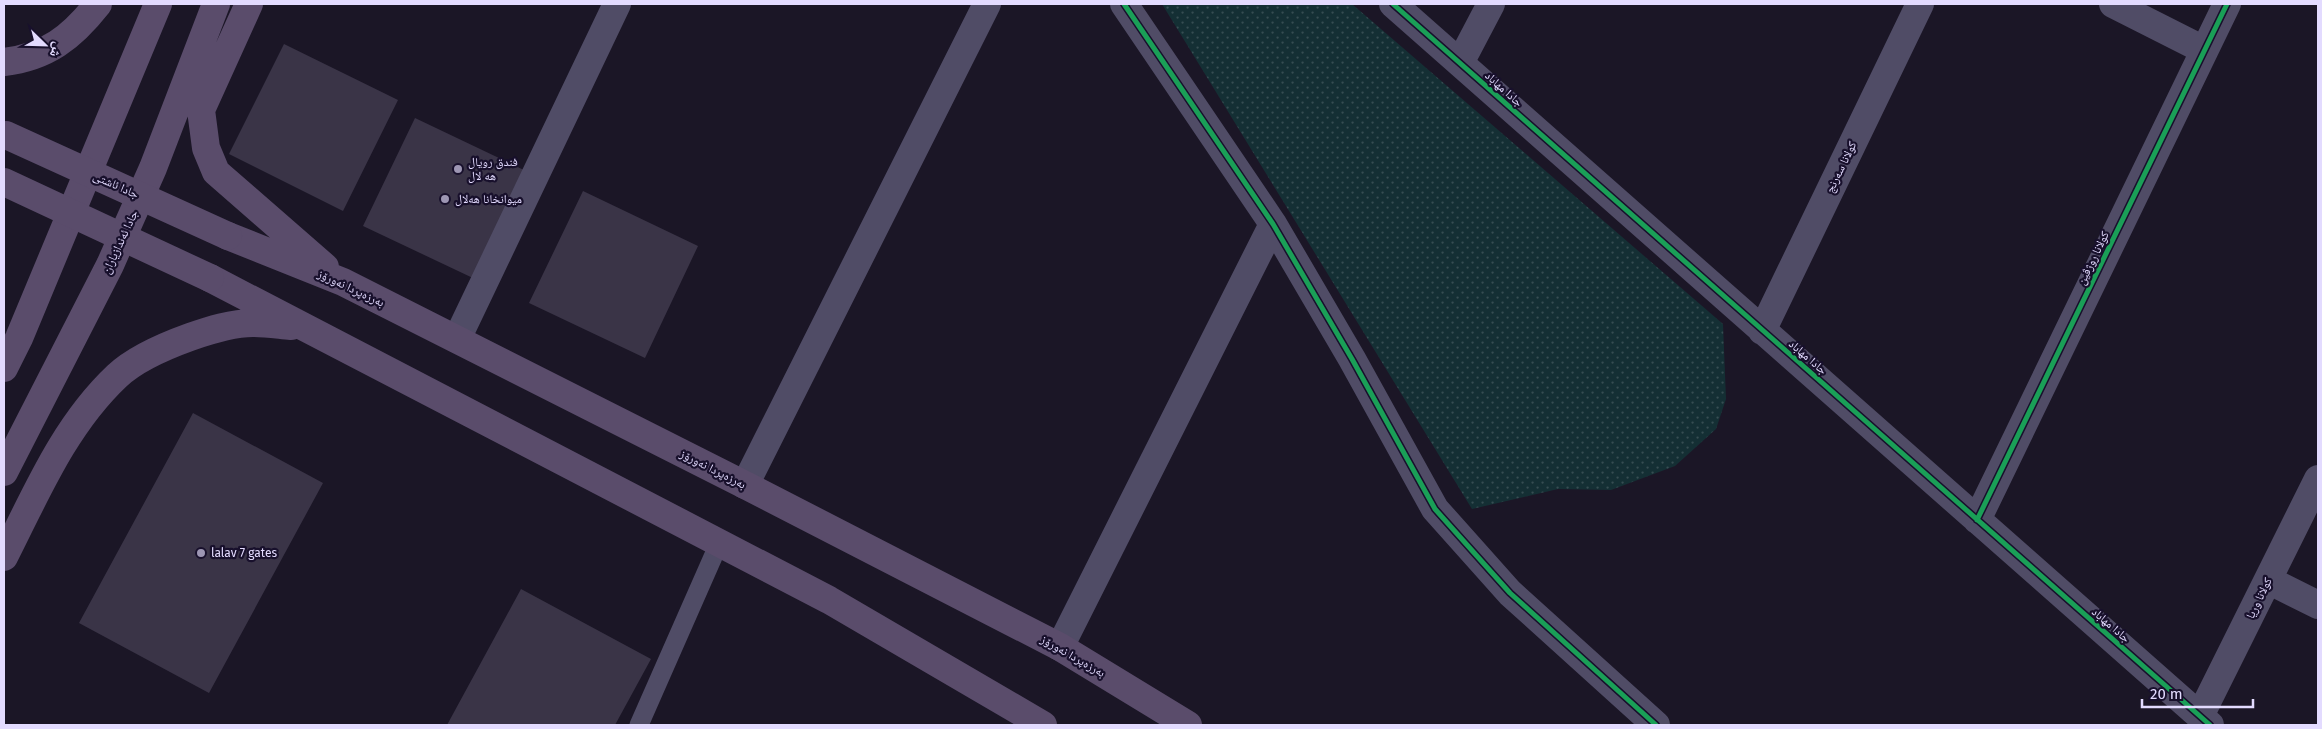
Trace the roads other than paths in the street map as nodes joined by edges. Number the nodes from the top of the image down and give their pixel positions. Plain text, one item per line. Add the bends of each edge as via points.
1 (98, 4) edge
2 (158, 4) edge
3 (216, 4) edge
4 (249, 4) edge
5 (617, 4) edge
6 (987, 4) edge
7 (1124, 4) edge
8 (1393, 4) edge
9 (1491, 4) edge
10 (1920, 4) edge
11 (2113, 4) edge
12 (2227, 4) edge
13 (2204, 50) junction
14 (4, 62) edge
15 (1460, 63) junction
16 (5, 135) edge
17 (4, 182) edge
18 (1273, 224) junction
19 (228, 236) joint
20 (343, 282) junction
21 (303, 327) junction
22 (1762, 331) junction
23 (457, 339) junction
24 (4, 368) edge
25 (4, 472) edge
26 (2318, 479) edge
27 (744, 485) junction
28 (1977, 520) junction
29 (720, 541) junction
30 (4, 557) edge
31 (2268, 580) junction
32 (2318, 605) edge
33 (1060, 646) junction
34 (2205, 721) edge
35 (639, 725) edge
36 (1043, 725) edge
37 (1188, 725) edge
38 (1656, 725) edge

1 - 14 main road via 59,44 26,60
2 - 24 main road
3 - 25 main road, جادا ئەندازیاران via 153,168 110,265
4 - 20 main road via 201,110 206,148 216,172
5 - 23 street
6 - 27 street
7 - 18 street
8 - 15 street, جادا مهاباد
9 - 15 street
10 - 22 street, کولانا سەرنج
11 - 13 street
12 - 13 street, کولانا روژڤین
13 - 28 street, کولانا روژڤین
15 - 22 street, جادا مهاباد
16 - 19 main road, جادا ئاشتی, bridge
17 - 21 main road, bridge via 210,278
18 - 33 street
18 - 38 street via 1436,509 1510,593
19 - 20 main road, بەرزەپردا نەورۆز
20 - 23 main road, بەرزەپردا نەورۆز
21 - 29 main road
21 - 30 main road via 252,323 211,330 165,347 118,376 87,409 54,456
22 - 28 street, جادا مهاباد
23 - 27 main road, بەرزەپردا نەورۆز
26 - 31 street, کولانا وریا
27 - 33 main road, بەرزەپردا نەورۆز
28 - 34 street, جادا مهاباد
29 - 35 lane
29 - 36 main road via 829,600
31 - 32 street
31 - 34 street, کولانا وریا
33 - 37 main road, بەرزەپردا نەورۆز

